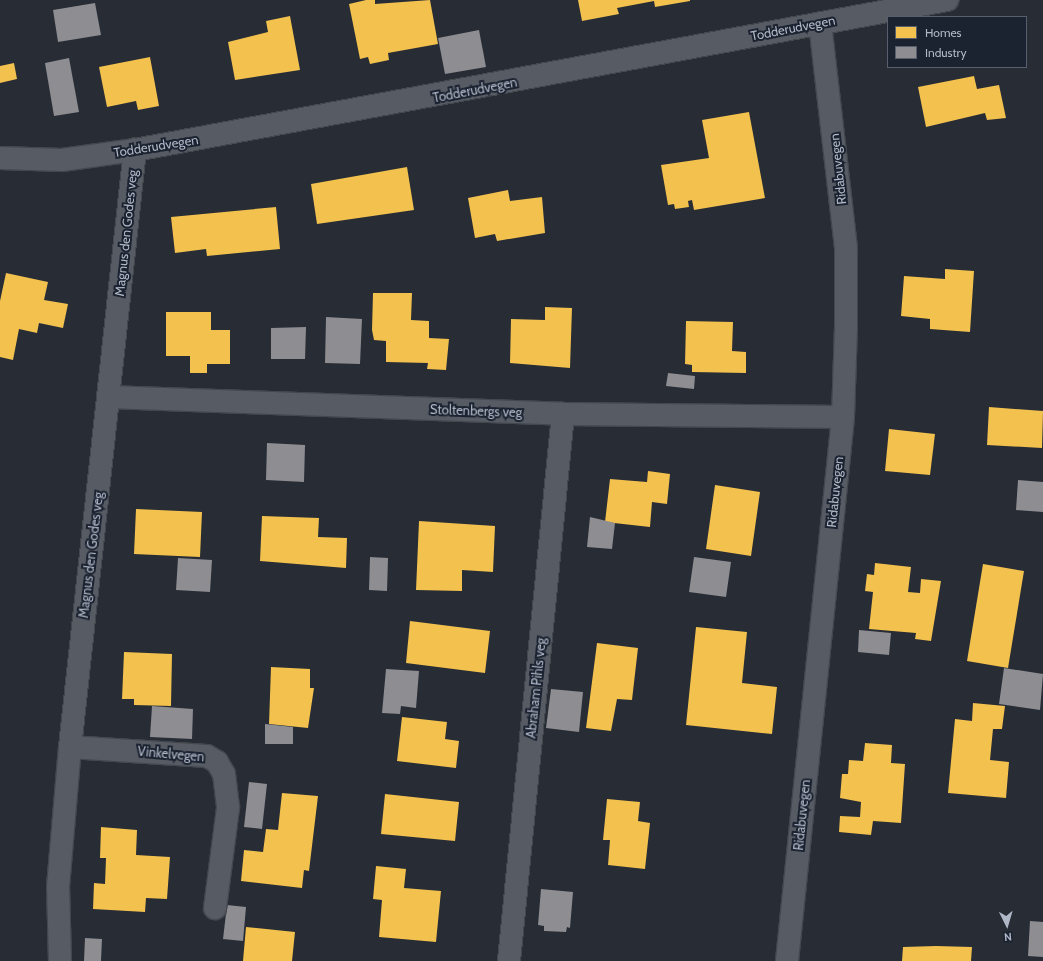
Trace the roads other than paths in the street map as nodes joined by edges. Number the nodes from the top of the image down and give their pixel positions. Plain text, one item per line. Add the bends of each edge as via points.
1 (947, 0) edge
2 (820, 23) junction
3 (135, 150) junction
4 (0, 158) edge
5 (109, 397) junction
6 (563, 414) junction
7 (843, 417) junction
8 (70, 747) junction
9 (215, 908) dead end
10 (60, 961) edge
11 (509, 961) edge
12 (787, 961) edge

1 - 2 street, Todderudvegen
2 - 3 street, Todderudvegen via 440,97
2 - 7 street, Ridabuvegen via 846,248
3 - 4 street, Todderudvegen via 62,160
3 - 5 street, Magnus den Godes veg
5 - 6 street, Stoltenbergs veg
5 - 8 street, Magnus den Godes veg
6 - 7 street, Stoltenbergs veg
6 - 11 street, Abraham Pihls veg
7 - 12 street, Ridabuvegen
8 - 9 street, Vinkelvegen via 207,756 217,762 224,774 228,808
8 - 10 street, Magnus den Godes veg via 58,887

